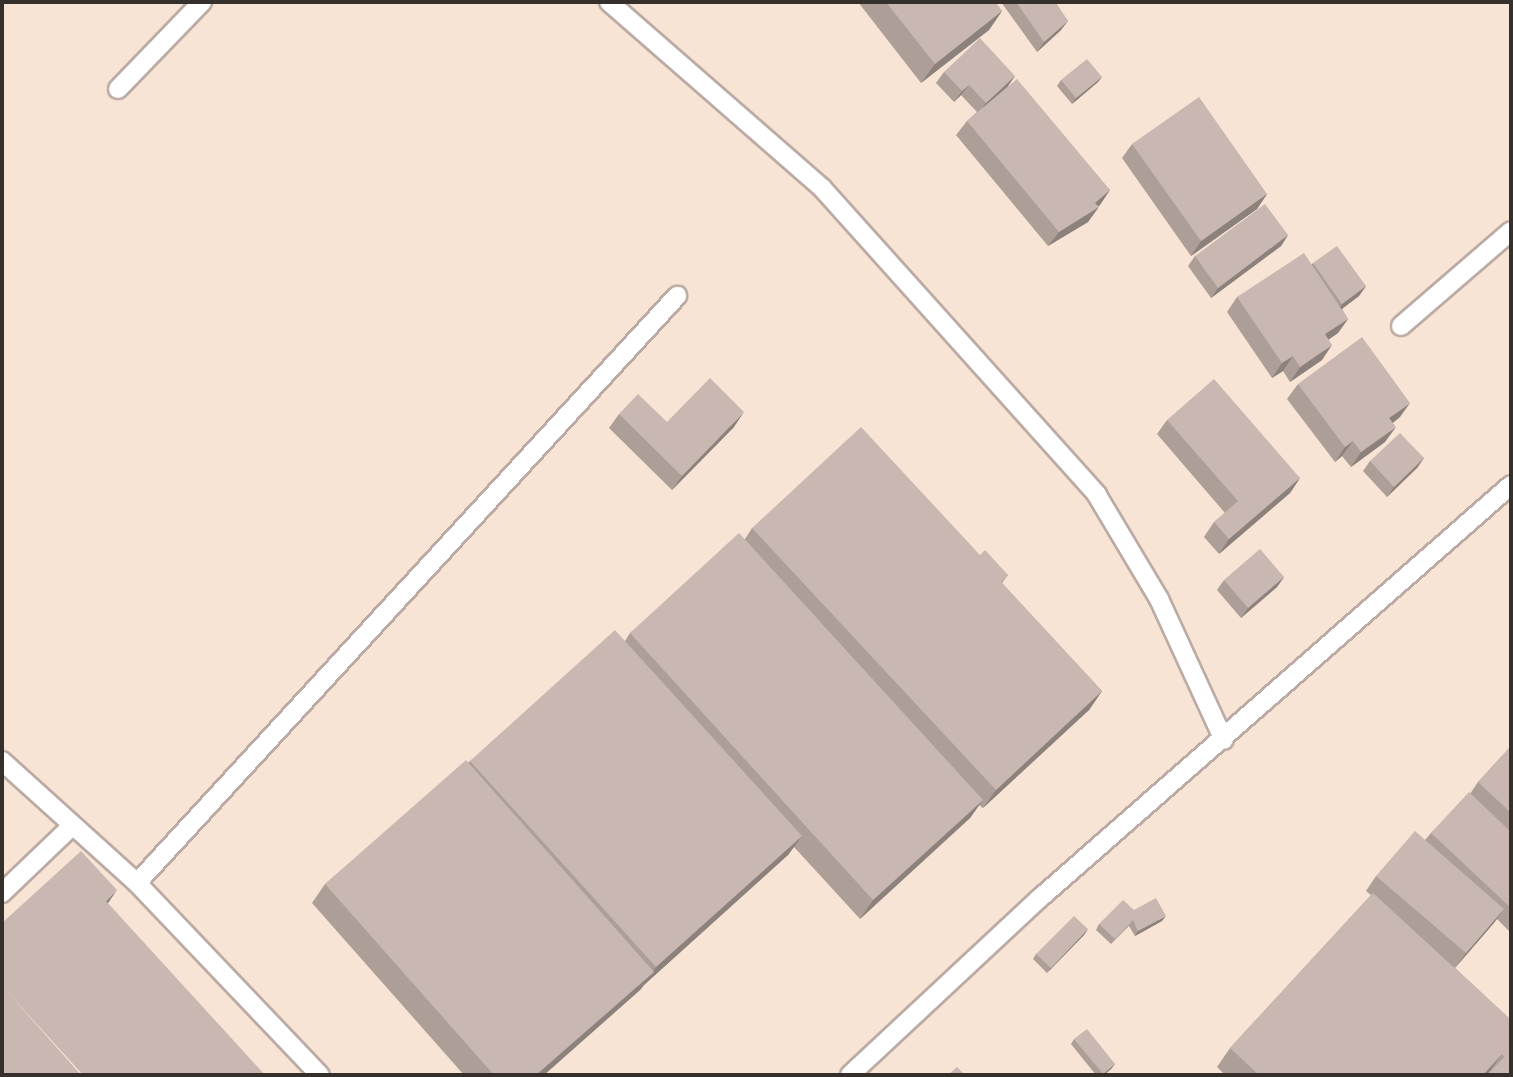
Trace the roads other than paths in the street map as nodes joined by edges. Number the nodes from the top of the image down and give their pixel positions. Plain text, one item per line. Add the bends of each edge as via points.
1 (202, 2) edge
2 (609, 2) edge
3 (118, 89) dead end
4 (1511, 231) edge
5 (677, 296) dead end
6 (1401, 326) dead end
7 (1511, 485) edge
8 (1223, 740) junction
9 (2, 761) edge
10 (73, 825) junction
11 (137, 883) junction
12 (2, 893) edge
13 (320, 1075) edge
14 (850, 1075) edge

1 - 3 lane
2 - 8 lane via 822,188 1097,495 1158,599
4 - 6 lane
5 - 11 lane
7 - 8 lane
8 - 14 lane via 1040,898
9 - 10 lane
10 - 11 lane
10 - 12 lane
11 - 13 lane

